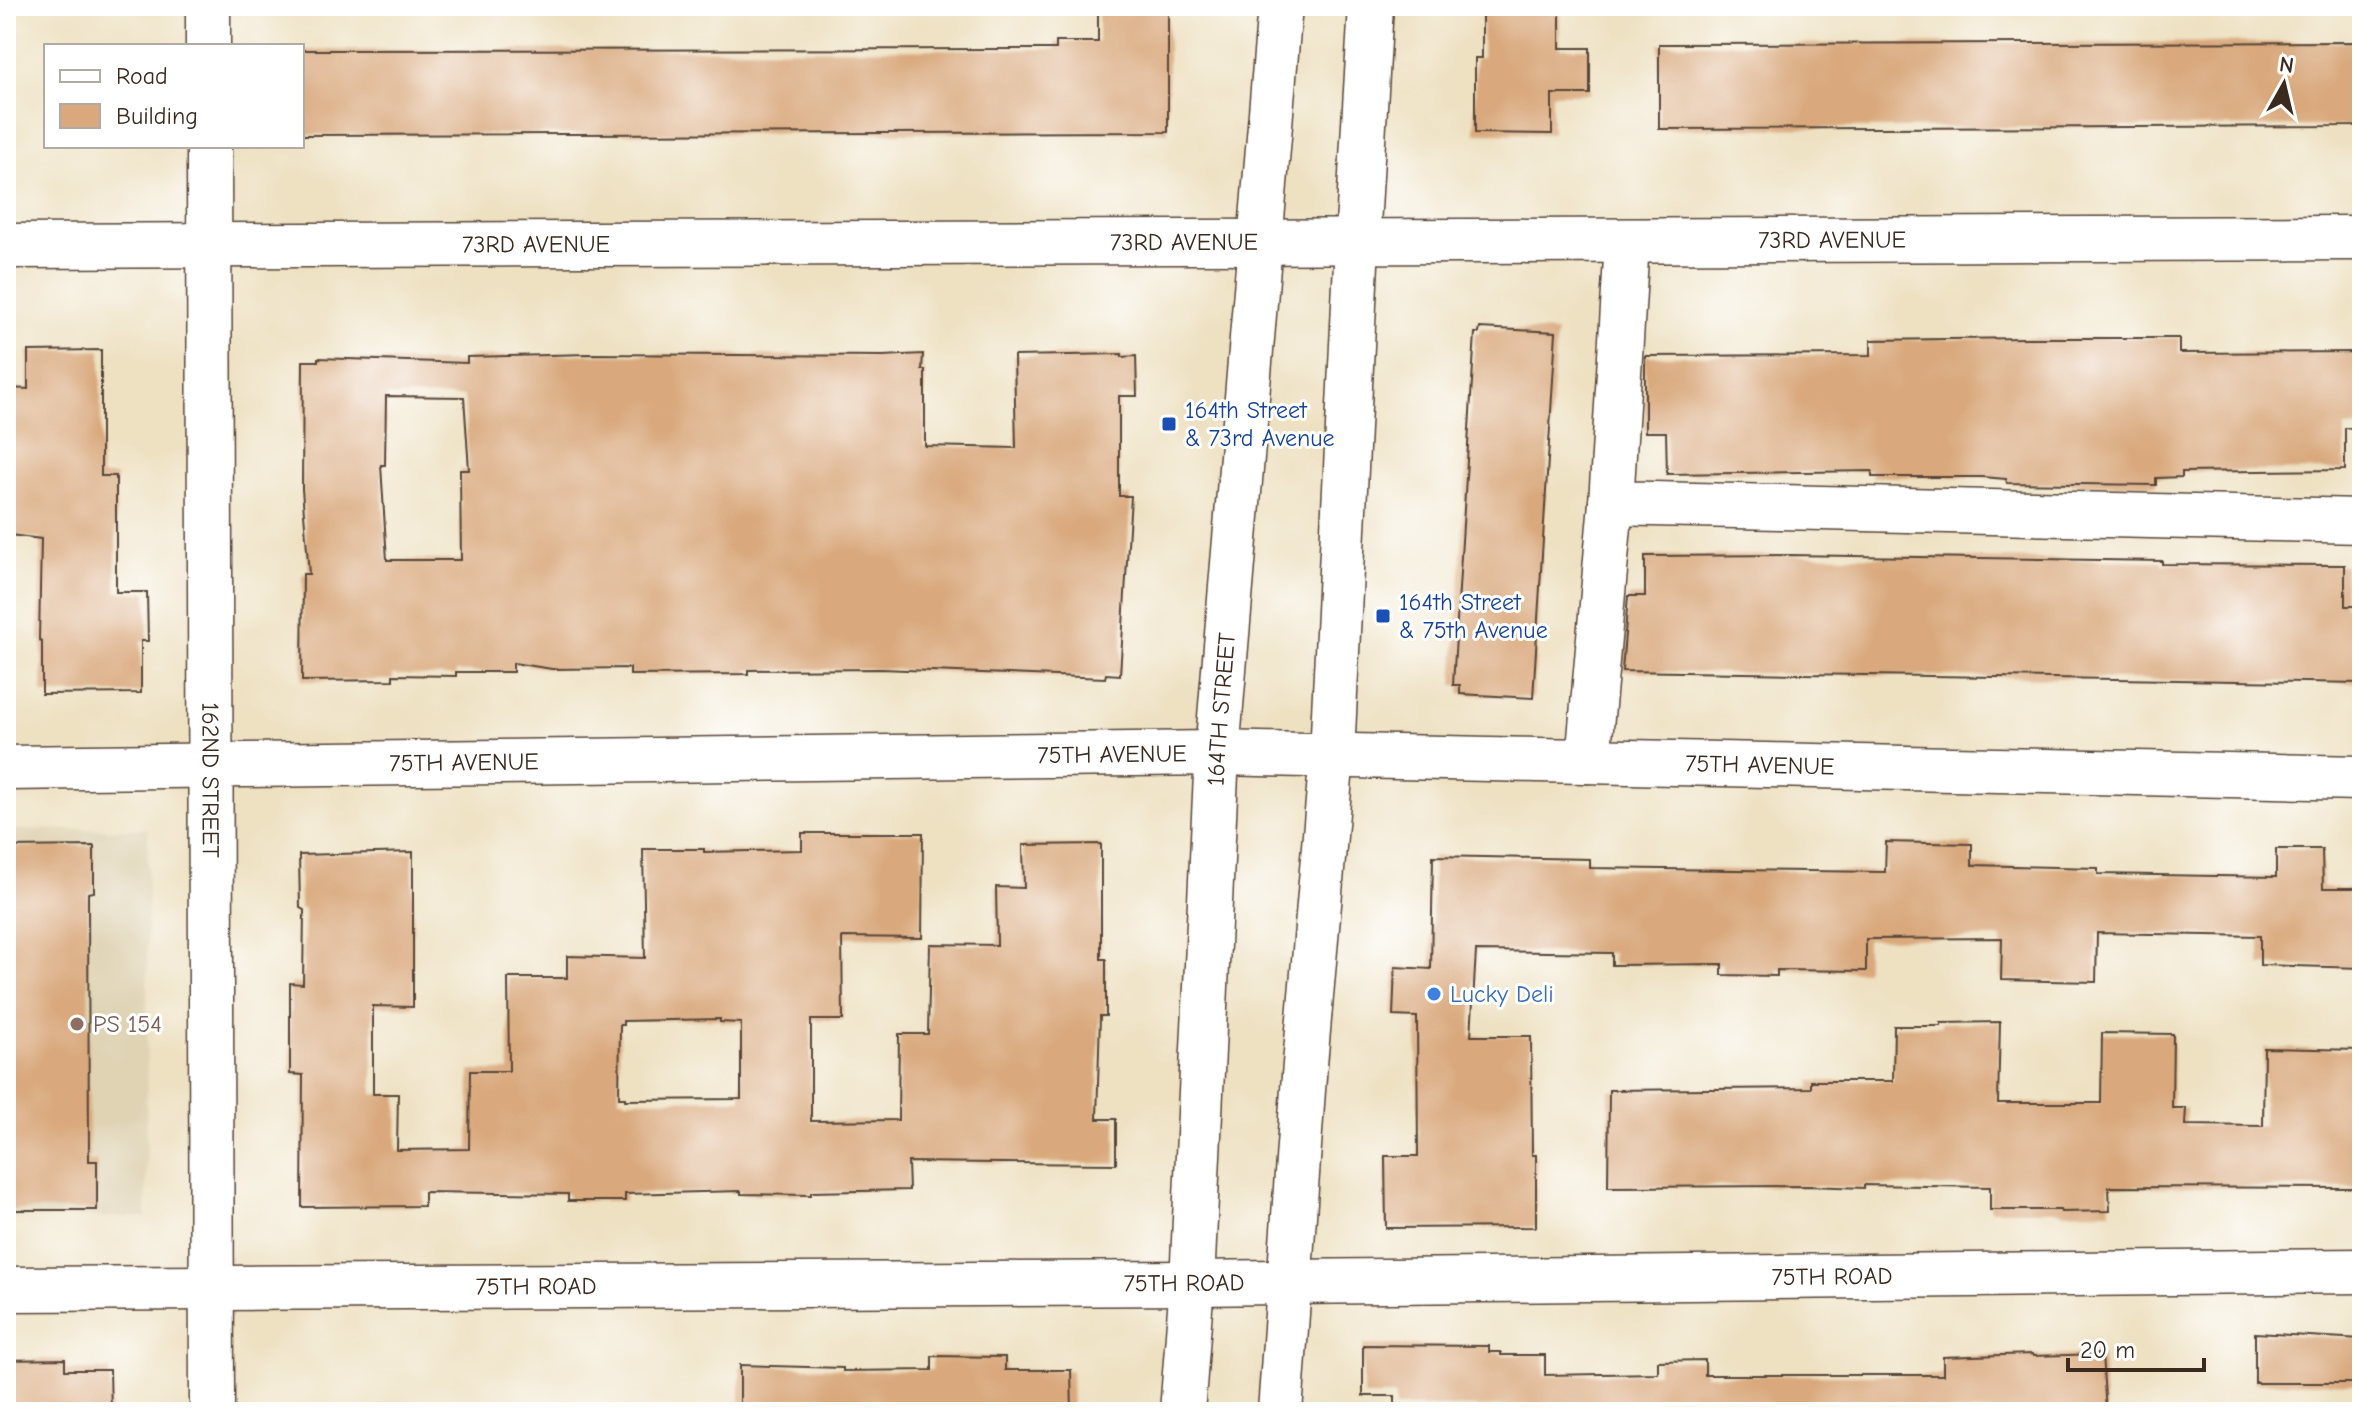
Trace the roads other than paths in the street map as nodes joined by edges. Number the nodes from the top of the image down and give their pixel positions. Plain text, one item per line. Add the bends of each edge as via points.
1 (208, 6) edge
2 (1280, 6) edge
3 (1371, 6) edge
4 (208, 44) edge
5 (209, 148) edge
6 (2362, 238) edge
7 (1627, 242) junction
8 (1261, 243) junction
9 (1357, 243) junction
10 (209, 244) junction
11 (6, 246) edge
12 (1611, 503) junction
13 (2362, 521) edge
14 (1217, 753) junction
15 (1332, 755) junction
16 (1588, 761) junction
17 (210, 767) junction
18 (6, 768) edge
19 (2362, 778) edge
20 (2362, 1271) edge
21 (1288, 1282) junction
22 (1192, 1283) junction
23 (211, 1288) junction
24 (6, 1289) edge
25 (212, 1412) edge
26 (1182, 1412) edge
27 (1280, 1412) edge

1 - 4 street
2 - 8 street, 164TH STREET
3 - 9 street
5 - 10 street, 162ND STREET
6 - 7 street, 73RD AVENUE
7 - 9 street, 73RD AVENUE
7 - 12 street
8 - 9 street, 73RD AVENUE
8 - 10 street, 73RD AVENUE
8 - 14 street, 164TH STREET
9 - 15 street
10 - 11 street, 73RD AVENUE
10 - 17 street, 162ND STREET
12 - 13 street
12 - 16 street
14 - 15 street, 75TH AVENUE
14 - 17 street, 75TH AVENUE
14 - 22 street, 164TH STREET
15 - 16 street, 75TH AVENUE
15 - 21 street
16 - 19 street, 75TH AVENUE
17 - 18 street, 75TH AVENUE
17 - 23 street, 162ND STREET
20 - 21 street, 75TH ROAD
21 - 22 street, 75TH ROAD
21 - 27 street
22 - 23 street, 75TH ROAD
22 - 26 street, 164TH STREET
23 - 24 street, 75TH ROAD
23 - 25 street, 162ND STREET

